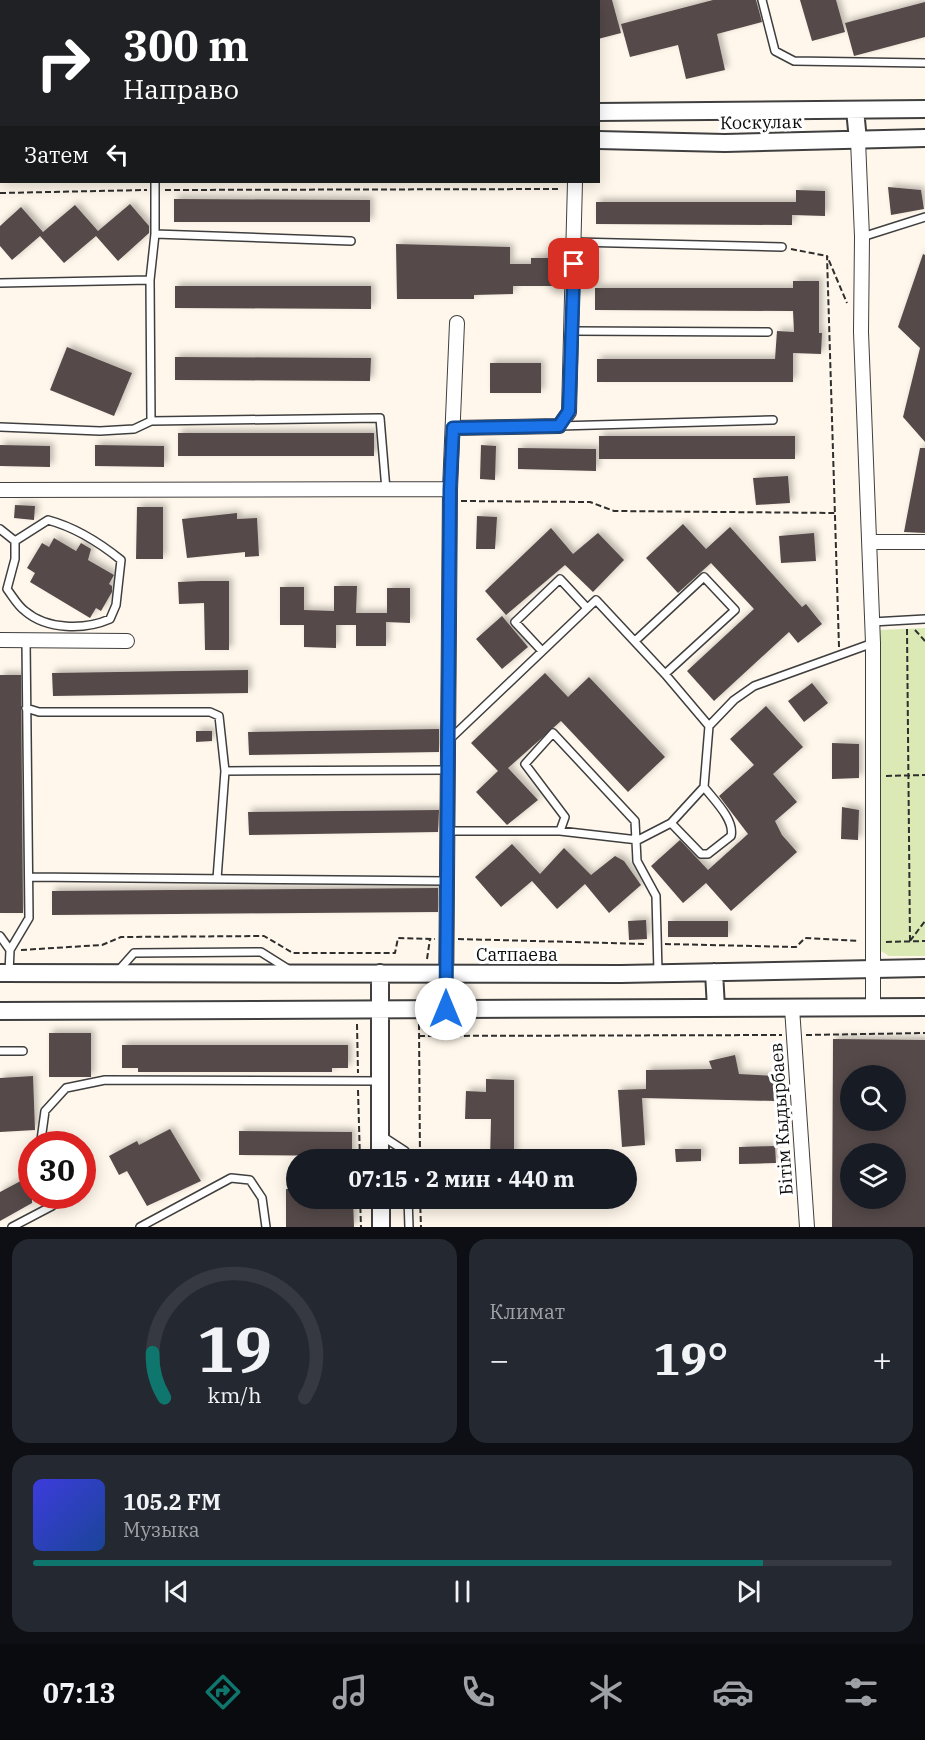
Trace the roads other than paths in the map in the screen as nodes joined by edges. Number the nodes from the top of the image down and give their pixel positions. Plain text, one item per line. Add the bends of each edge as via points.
1 (762, 0) edge
2 (925, 63) edge
3 (925, 109) edge
4 (855, 110) junction
5 (600, 112) edge
6 (925, 138) edge
7 (600, 140) edge
8 (858, 140) junction
9 (155, 183) edge
10 (575, 185) edge
11 (925, 217) edge
12 (155, 234) junction
13 (862, 237) junction
14 (351, 241) dead end
15 (575, 242) junction
16 (782, 247) road end
17 (150, 280) junction
18 (0, 283) edge
19 (457, 323) dead end
20 (573, 331) junction
21 (768, 332) dead end
22 (773, 420) dead end
23 (151, 421) junction
24 (559, 426) junction
25 (0, 427) edge
26 (453, 428) junction
27 (0, 490) edge
28 (386, 490) junction
29 (450, 495) junction
30 (0, 529) edge
31 (15, 541) junction
32 (870, 542) junction
33 (925, 542) edge
34 (587, 608) junction
35 (925, 619) edge
36 (872, 622) junction
37 (0, 640) edge
38 (26, 641) junction
39 (127, 641) dead end
40 (635, 641) junction
41 (873, 643) junction
42 (542, 651) junction
43 (665, 674) junction
44 (26, 708) junction
45 (709, 726) junction
46 (448, 740) junction
47 (448, 770) junction
48 (225, 771) junction
49 (704, 787) junction
50 (671, 824) junction
51 (448, 831) junction
52 (560, 831) junction
53 (638, 840) junction
54 (30, 877) junction
55 (216, 879) junction
56 (447, 881) junction
57 (0, 936) edge
58 (10, 950) junction
59 (925, 968) edge
60 (873, 969) junction
61 (714, 972) junction
62 (5, 973) edge
63 (380, 973) junction
64 (658, 973) junction
65 (447, 974) junction
66 (873, 1007) junction
67 (925, 1007) edge
68 (716, 1008) junction
69 (792, 1008) junction
70 (380, 1009) junction
71 (446, 1009) junction
72 (0, 1011) edge
73 (0, 1051) edge
74 (23, 1051) dead end
75 (380, 1082) junction
76 (42, 1131) edge
77 (380, 1135) junction
78 (380, 1149) edge
79 (402, 1149) edge
80 (46, 1209) edge
81 (381, 1209) edge
82 (408, 1209) edge
83 (12, 1227) edge
84 (140, 1227) edge
85 (266, 1227) edge
86 (381, 1227) edge
87 (409, 1227) edge
88 (807, 1227) edge

1 - 2 lane via 775,51 794,61
3 - 4 street, Коскулак
4 - 5 street, Коскулак
4 - 8 street
6 - 8 street, Коскулак
7 - 8 street, Коскулак
8 - 13 street
9 - 12 lane
10 - 15 street
11 - 13 lane
12 - 14 lane
12 - 17 lane
13 - 32 street via 861,333
15 - 16 lane
15 - 20 street
17 - 18 lane
17 - 23 lane
19 - 26 street
20 - 21 lane
20 - 24 street via 569,411
22 - 24 lane
23 - 25 lane via 134,429 100,431
23 - 28 lane via 380,418
24 - 26 street
26 - 29 street
27 - 28 street
28 - 29 street
29 - 46 street
30 - 31 lane
31 - 31 lane via 7,590 24,610 39,621 68,626 95,625 110,619 116,605 121,560 108,549 48,520
32 - 33 street
32 - 36 street
34 - 40 lane via 596,600
34 - 42 lane
34 - 42 lane via 560,579 545,593 515,622
35 - 36 lane
36 - 41 street
37 - 38 street
38 - 39 street
38 - 44 lane
40 - 43 lane
40 - 43 lane via 704,577 735,610
41 - 45 lane via 754,686
41 - 60 street
42 - 46 lane
43 - 45 lane
44 - 48 lane via 39,712 210,712 219,716
44 - 54 lane
45 - 49 lane
46 - 47 street
47 - 48 lane
47 - 51 street
48 - 55 lane
49 - 50 lane
49 - 50 lane via 728,819 733,830 731,836 708,854 701,854
50 - 53 lane
51 - 52 lane
51 - 56 street
52 - 53 lane
52 - 53 lane via 565,817 525,764 553,733 635,822
53 - 64 lane via 637,861 656,896
54 - 55 lane
54 - 58 lane via 29,918
55 - 56 lane
56 - 65 street
57 - 58 lane
58 - 62 lane
59 - 60 street, Сатпаева
60 - 61 street, Сатпаева
60 - 66 street
61 - 64 street, Сатпаева
61 - 68 street
62 - 63 street, Сатпаева
63 - 65 street, Сатпаева
63 - 70 street
64 - 65 street, Сатпаева
65 - 71 street
66 - 67 street
66 - 69 street
68 - 69 street
68 - 71 street
69 - 88 street, Бiтiм Кыдырбаев
70 - 71 street
70 - 72 street
70 - 75 street
73 - 74 lane
75 - 76 lane via 105,1080 66,1088 45,1111
75 - 77 street
77 - 78 street
77 - 79 lane
80 - 83 lane
81 - 86 street
82 - 87 lane
84 - 85 lane via 231,1178 250,1180 262,1198

